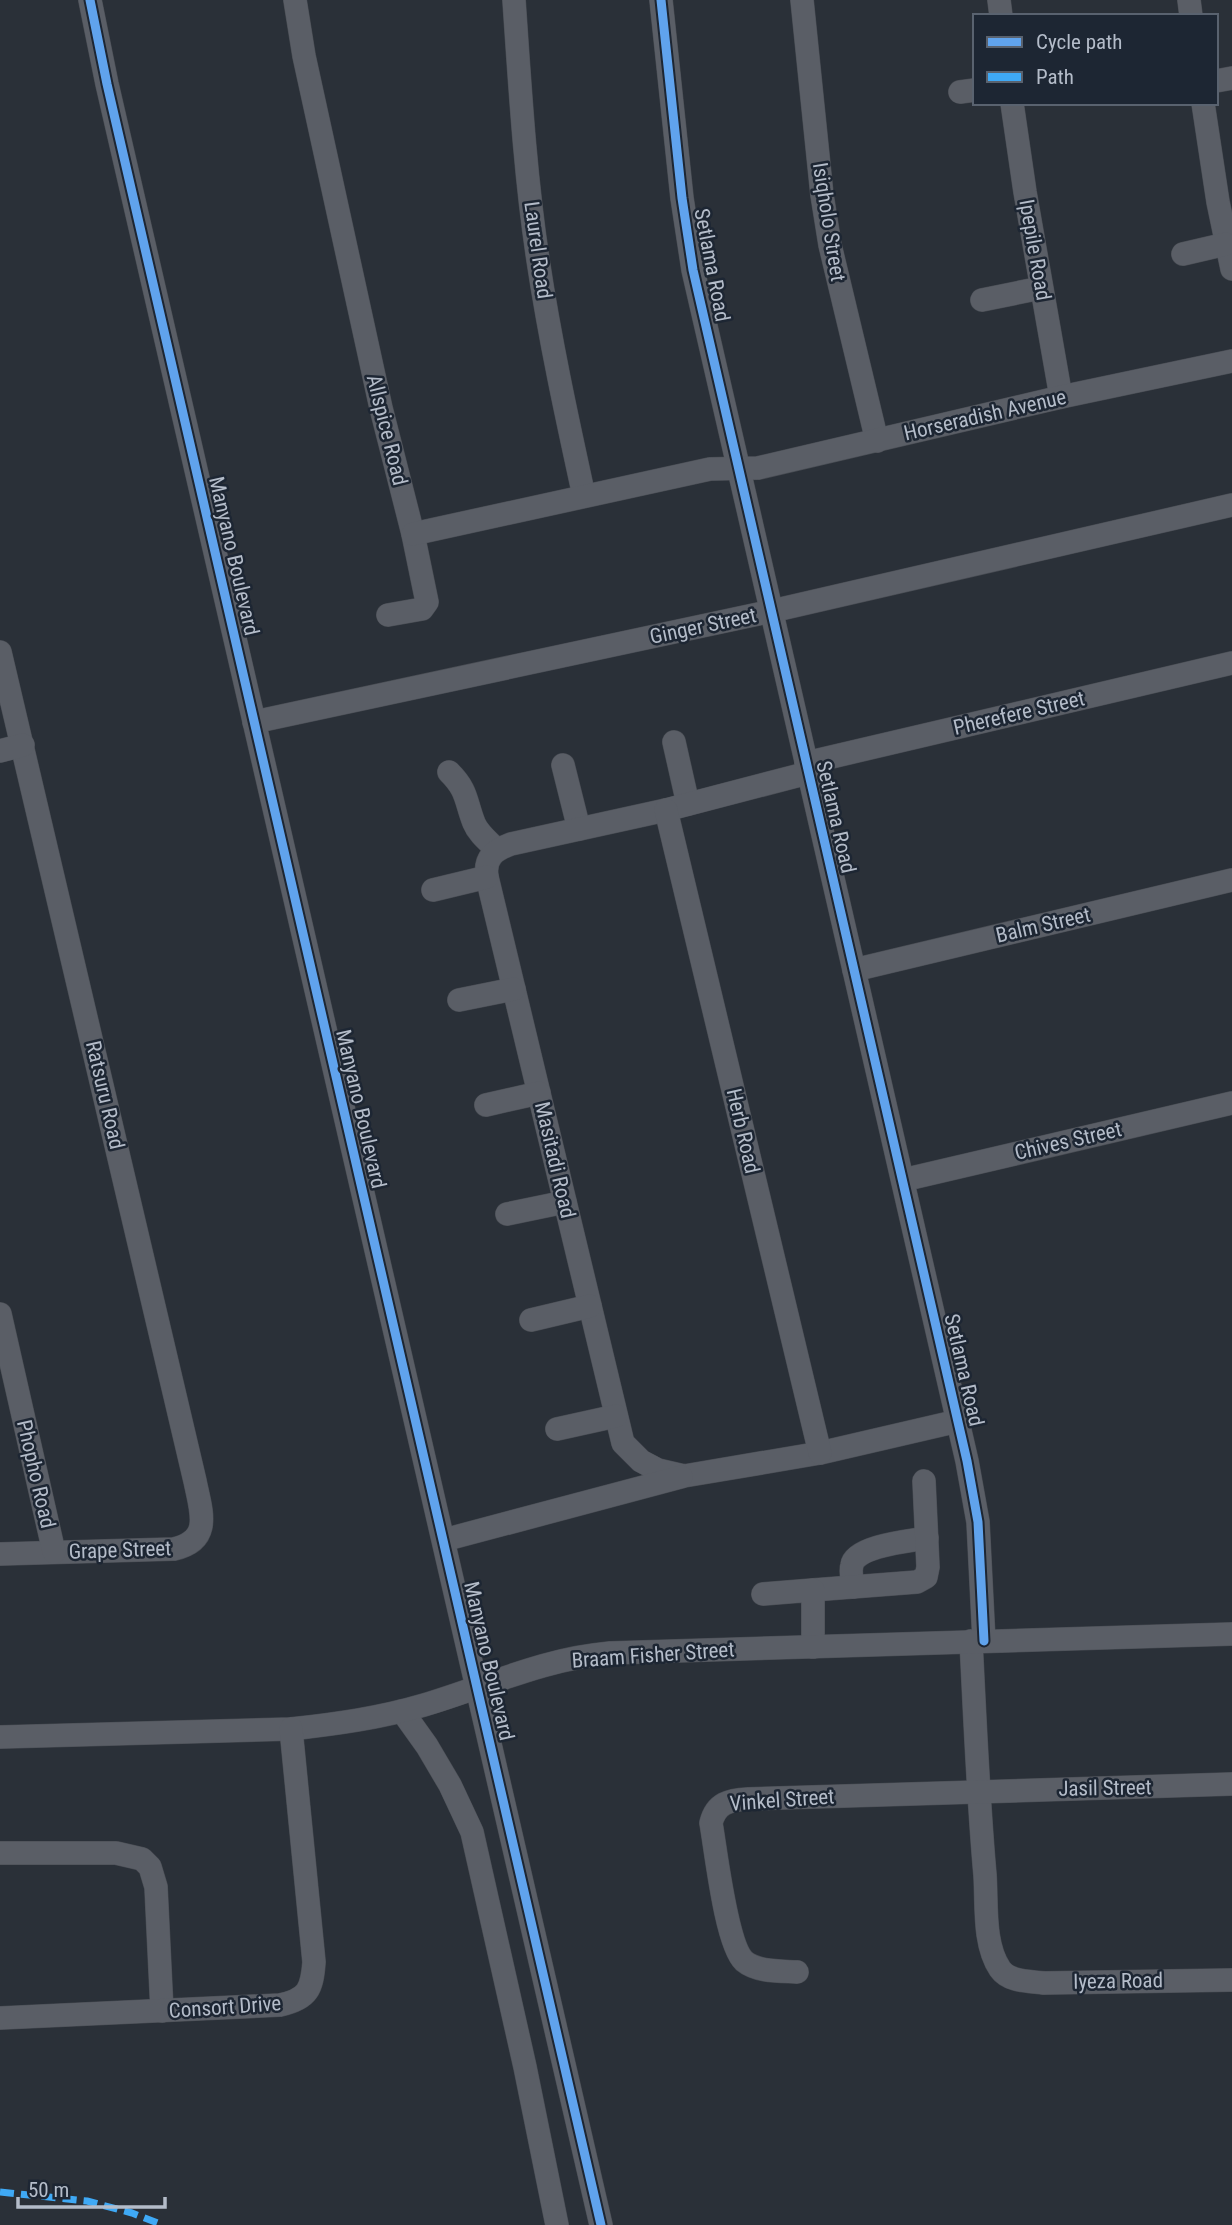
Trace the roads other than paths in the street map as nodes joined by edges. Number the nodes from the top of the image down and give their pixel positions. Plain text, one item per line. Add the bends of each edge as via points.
1 (90, 0) edge
2 (295, 0) edge
3 (514, 0) edge
4 (661, 0) edge
5 (802, 0) edge
6 (1012, 105) edge
7 (1203, 105) edge
8 (1227, 229) edge
9 (1183, 254) dead end
10 (1232, 269) edge
11 (1041, 288) junction
12 (982, 300) dead end
13 (1232, 360) edge
14 (1061, 397) junction
15 (877, 441) junction
16 (738, 468) junction
17 (583, 496) junction
18 (1232, 505) edge
19 (412, 534) junction
20 (772, 611) junction
21 (388, 615) dead end
22 (0, 652) edge
23 (1232, 663) edge
24 (254, 722) junction
25 (674, 742) dead end
26 (23, 746) junction
27 (0, 751) edge
28 (563, 765) dead end
29 (807, 768) junction
30 (449, 772) dead end
31 (677, 807) junction
32 (579, 829) junction
33 (496, 849) junction
34 (488, 877) junction
35 (1232, 880) edge
36 (433, 890) dead end
37 (854, 970) junction
38 (514, 989) junction
39 (459, 1000) dead end
40 (539, 1093) junction
41 (1232, 1103) edge
42 (486, 1105) dead end
43 (904, 1180) junction
44 (565, 1202) junction
45 (507, 1214) dead end
46 (590, 1306) junction
47 (0, 1314) edge
48 (531, 1320) dead end
49 (616, 1416) junction
50 (958, 1421) junction
51 (557, 1429) dead end
52 (820, 1453) junction
53 (684, 1476) junction
54 (924, 1481) dead end
55 (927, 1538) junction
56 (196, 1539) joint
57 (444, 1540) junction
58 (54, 1552) junction
59 (0, 1554) edge
60 (853, 1587) junction
61 (813, 1590) junction
62 (763, 1594) dead end
63 (1232, 1634) edge
64 (977, 1641) junction
65 (813, 1647) junction
66 (477, 1687) junction
67 (402, 1711) junction
68 (291, 1729) junction
69 (0, 1737) edge
70 (1232, 1784) edge
71 (978, 1791) junction
72 (0, 1853) edge
73 (797, 1972) dead end
74 (1006, 1976) joint
75 (1232, 1980) edge
76 (162, 2011) junction
77 (0, 2018) edge
78 (557, 2225) edge
79 (601, 2225) edge

1 - 24 street, Manyano Boulevard
2 - 19 street, Allspice Road via 303,56
3 - 17 street, Laurel Road via 538,259
4 - 16 street, Setlama Road via 687,233
5 - 15 street, Isiqholo Street via 830,246
6 - 11 street, Ipepile Road
7 - 8 street
8 - 9 street
8 - 10 street
11 - 12 street
11 - 14 street, Ipepile Road
13 - 14 street, Horseradish Avenue
14 - 15 street, Horseradish Avenue
15 - 16 street, Horseradish Avenue via 758,468
16 - 17 street via 710,469
16 - 20 street, Setlama Road
17 - 19 street
18 - 20 street, Ginger Street
19 - 21 street, Allspice Road via 427,602 422,609
20 - 24 street, Ginger Street
20 - 29 street, Setlama Road
22 - 26 street, Ratsuru Road
23 - 29 street, Pherefere Street
24 - 57 street, Manyano Boulevard
25 - 31 street, Herb Road
26 - 27 street
26 - 56 street, Ratsuru Road via 196,1489 202,1522
28 - 32 street
29 - 31 street
29 - 37 street, Setlama Road
30 - 33 street via 470,802 475,823
31 - 32 street
31 - 52 street, Herb Road
32 - 33 street
33 - 34 street, Masitadi Road via 488,862
34 - 36 street
34 - 38 street, Masitadi Road
35 - 37 street, Balm Street
37 - 43 street, Setlama Road
38 - 39 street
38 - 40 street, Masitadi Road
40 - 42 street
40 - 44 street, Masitadi Road
41 - 43 street, Chives Street
43 - 50 street, Setlama Road
44 - 45 street
44 - 46 street, Masitadi Road
46 - 48 street
46 - 49 street, Masitadi Road
47 - 58 street, Phopho Road
49 - 51 street
49 - 53 street, Masitadi Road via 623,1443 641,1461
50 - 52 street, Masitadi Road
50 - 64 street, Setlama Road via 978,1522
52 - 53 street, Masitadi Road
53 - 57 street
54 - 55 street
55 - 60 street via 855,1556
55 - 60 street via 926,1577 917,1582
56 - 58 street, Grape Street via 163,1550
57 - 66 street, Manyano Boulevard
58 - 59 street, Grape Street
60 - 61 street
61 - 62 street
61 - 65 street
63 - 64 street, Braam Fisher Street
64 - 65 street, Braam Fisher Street
64 - 71 street, Setlama Road
65 - 66 street, Braam Fisher Street via 584,1656
66 - 67 street, Braam Fisher Street
66 - 79 street, Manyano Boulevard
67 - 68 street, Braam Fisher Street
67 - 78 street via 450,1785 472,1832
68 - 69 street, Braam Fisher Street
68 - 76 street, Consort Drive via 314,1962 310,1987 304,1996 280,2005
70 - 71 street, Jasil Street
71 - 73 street, Vinkel Street via 748,1799 720,1805 712,1824 732,1940 745,1962 766,1970
71 - 74 street, Setlama Road via 991,1944
72 - 76 street via 116,1853 142,1859 150,1867 156,1887
74 - 75 street, Iyeza Road via 1044,1983
76 - 77 street, Consort Drive

